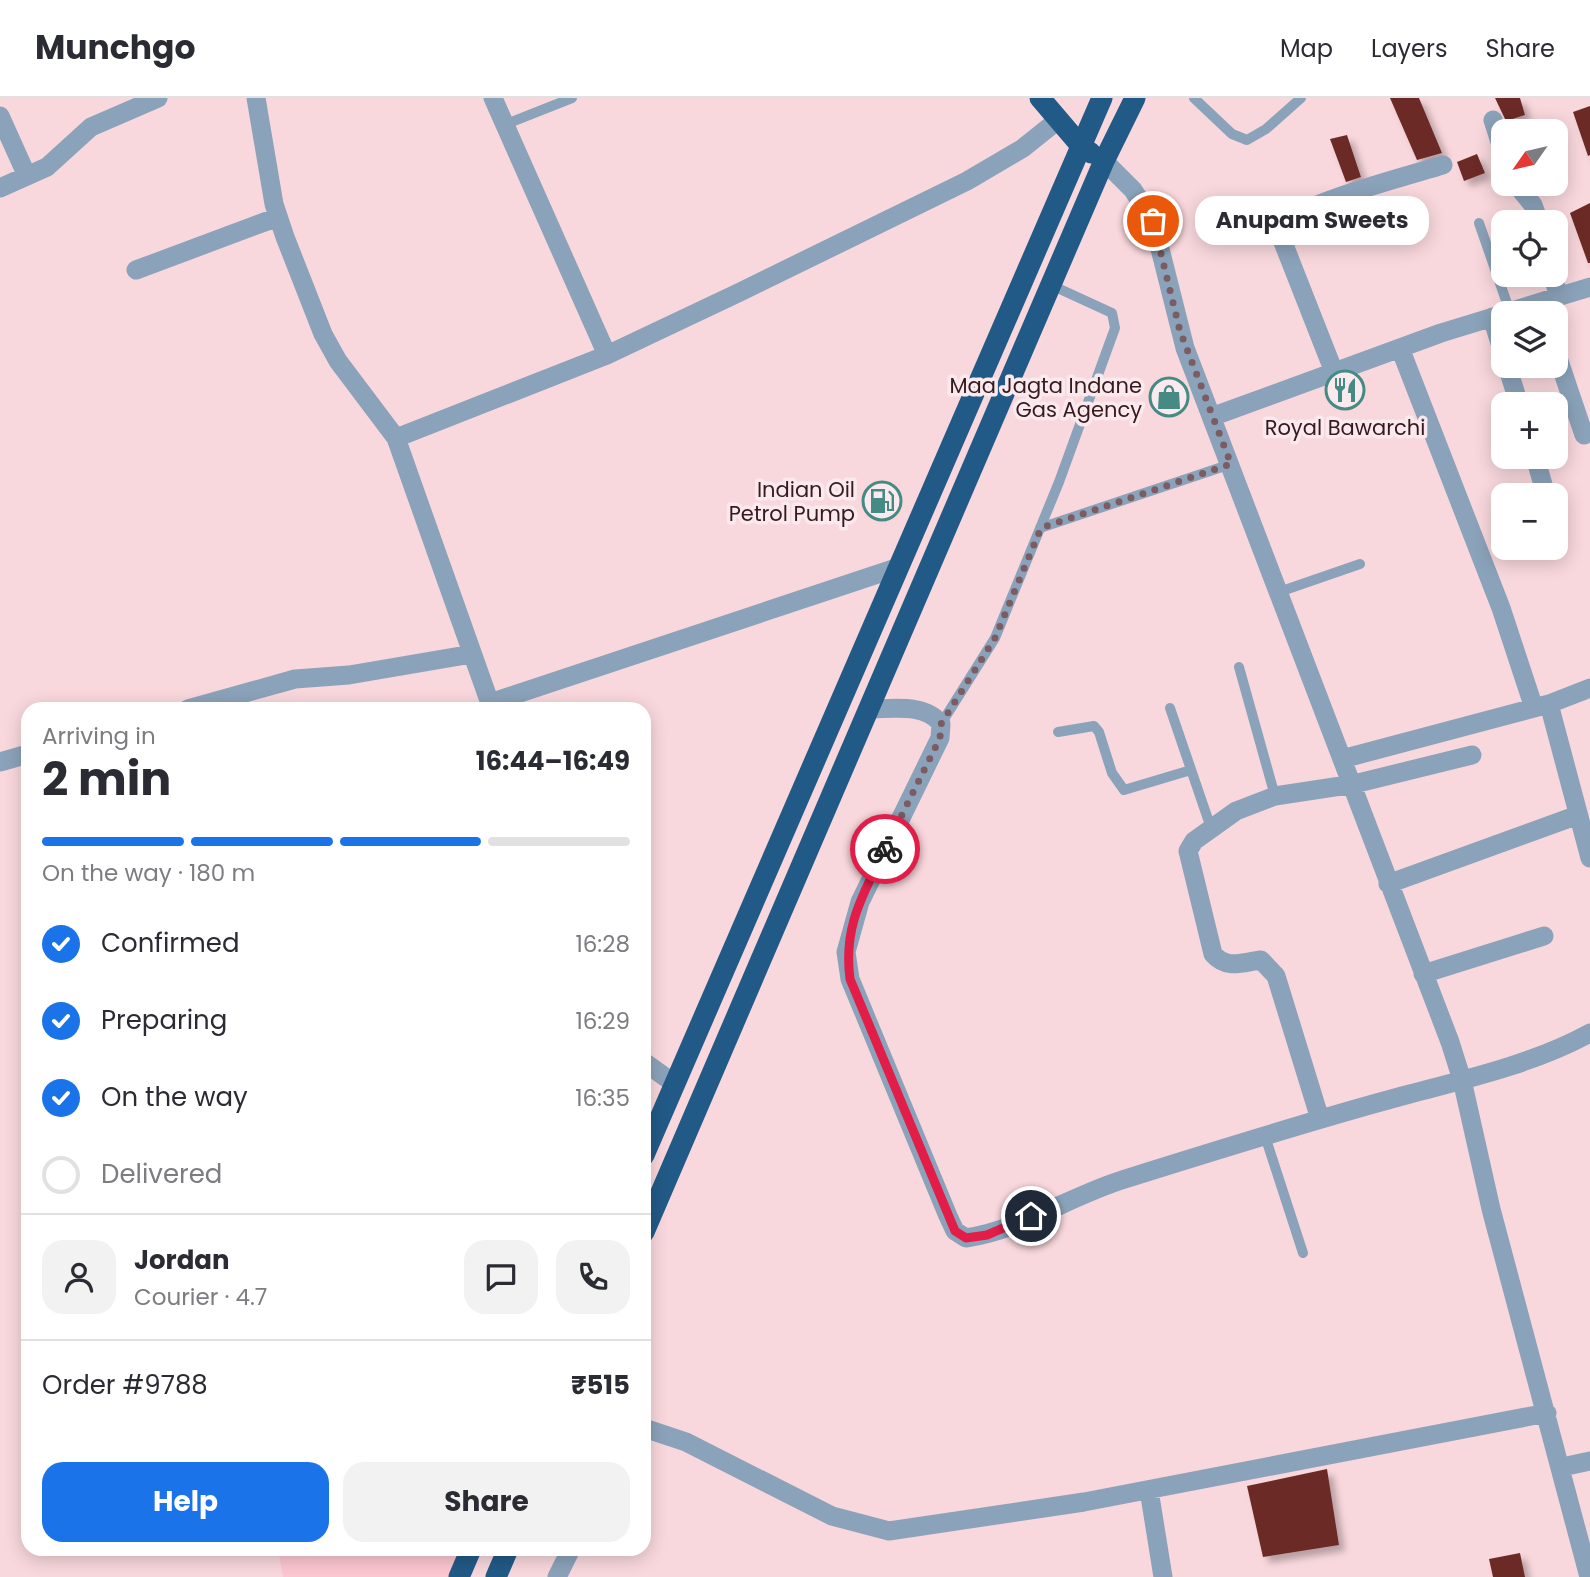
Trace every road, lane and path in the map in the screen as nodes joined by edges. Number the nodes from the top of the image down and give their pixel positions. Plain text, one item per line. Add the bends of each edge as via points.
1 (158, 98) edge
2 (256, 98) edge
3 (493, 98) edge
4 (572, 98) edge
5 (1040, 98) edge
6 (1102, 98) edge
7 (1135, 98) edge
8 (1194, 98) edge
9 (1301, 98) edge
10 (0, 116) edge
11 (1058, 120) junction
12 (504, 125) junction
13 (1081, 146) junction
14 (1104, 161) junction
15 (1443, 165) dead end
16 (27, 176) junction
17 (0, 188) edge
18 (278, 217) junction
19 (1479, 223) dead end
20 (136, 270) dead end
21 (1051, 285) junction
22 (1556, 287) edge
23 (1590, 287) edge
24 (1559, 296) junction
25 (1500, 301) edge
26 (1552, 301) edge
27 (1491, 318) edge
28 (1400, 348) junction
29 (607, 355) junction
30 (1334, 372) junction
31 (1565, 378) edge
32 (1214, 416) junction
33 (1584, 435) dead end
34 (396, 438) junction
35 (1231, 464) junction
36 (1041, 528) junction
37 (1360, 564) dead end
38 (899, 567) junction
39 (1279, 592) junction
40 (472, 654) junction
41 (1239, 667) dead end
42 (1590, 688) edge
43 (213, 702) edge
44 (490, 702) edge
45 (503, 702) edge
46 (1542, 706) junction
47 (1170, 708) dead end
48 (869, 709) junction
49 (941, 724) junction
50 (1058, 732) dead end
51 (1472, 755) dead end
52 (21, 756) edge
53 (1342, 759) junction
54 (0, 762) edge
55 (1191, 770) junction
56 (1354, 784) junction
57 (1275, 796) junction
58 (1578, 815) junction
59 (1211, 828) junction
60 (1590, 858) edge
61 (1388, 884) junction
62 (1544, 936) dead end
63 (1423, 974) junction
64 (1590, 1033) edge
65 (651, 1067) edge
66 (1462, 1080) junction
67 (675, 1084) junction
68 (1320, 1119) junction
69 (1265, 1136) junction
70 (651, 1139) edge
71 (651, 1216) edge
72 (1303, 1253) dead end
73 (1546, 1413) junction
74 (651, 1430) edge
75 (1590, 1461) edge
76 (1562, 1467) junction
77 (1149, 1490) junction
78 (468, 1556) edge
79 (505, 1556) edge
80 (567, 1556) edge
81 (459, 1577) edge
82 (496, 1577) edge
83 (557, 1577) edge
84 (1163, 1577) edge
85 (1589, 1577) edge

1 - 16 street via 91,127 47,167
2 - 18 street
3 - 12 street
4 - 12 lane
5 - 11 highway
6 - 13 highway
7 - 14 highway
8 - 9 lane via 1231,134 1247,141
10 - 16 street
11 - 13 highway
11 - 29 street via 1023,148 967,181
12 - 29 street
13 - 14 highway
13 - 38 highway
14 - 21 highway
14 - 32 street via 1133,190 1153,221 1180,331
15 - 30 street via 1292,216 1277,227
16 - 17 street
18 - 20 street
18 - 34 street via 328,343 360,394
19 - 25 lane
21 - 36 lane via 1101,306 1116,320
21 - 48 highway
22 - 24 street
23 - 24 street
24 - 26 street
27 - 28 street
28 - 30 street
28 - 46 street
29 - 34 street
30 - 32 street
31 - 33 street
32 - 35 street
34 - 40 street
35 - 36 lane
35 - 39 street
36 - 49 lane via 995,638
37 - 39 lane
38 - 45 street
38 - 67 highway
39 - 53 street
40 - 43 street via 349,675 295,679
40 - 44 street
41 - 57 lane
42 - 46 street
46 - 53 street
46 - 58 street
47 - 55 lane
48 - 49 street via 921,709 935,715
48 - 71 highway
49 - 69 street via 940,738 860,902 846,952 850,979 955,1231 966,1238 987,1235 1096,1188
50 - 55 lane via 1094,726 1116,784 1124,790
51 - 56 street
52 - 54 street
53 - 56 street
55 - 59 lane
56 - 57 street
56 - 61 street
57 - 59 street via 1236,811
58 - 60 street
58 - 61 street
59 - 68 street via 1194,841 1188,861 1213,954 1232,965 1261,960 1270,966
61 - 63 street
62 - 63 street
63 - 66 street
64 - 66 street
65 - 67 street
66 - 68 street
66 - 73 street
67 - 70 highway
68 - 69 street
69 - 72 lane
73 - 76 street
73 - 77 street
74 - 77 street via 686,1442 832,1516 890,1531
75 - 76 street
76 - 85 street
77 - 84 street
78 - 81 highway
79 - 82 highway
80 - 83 street

